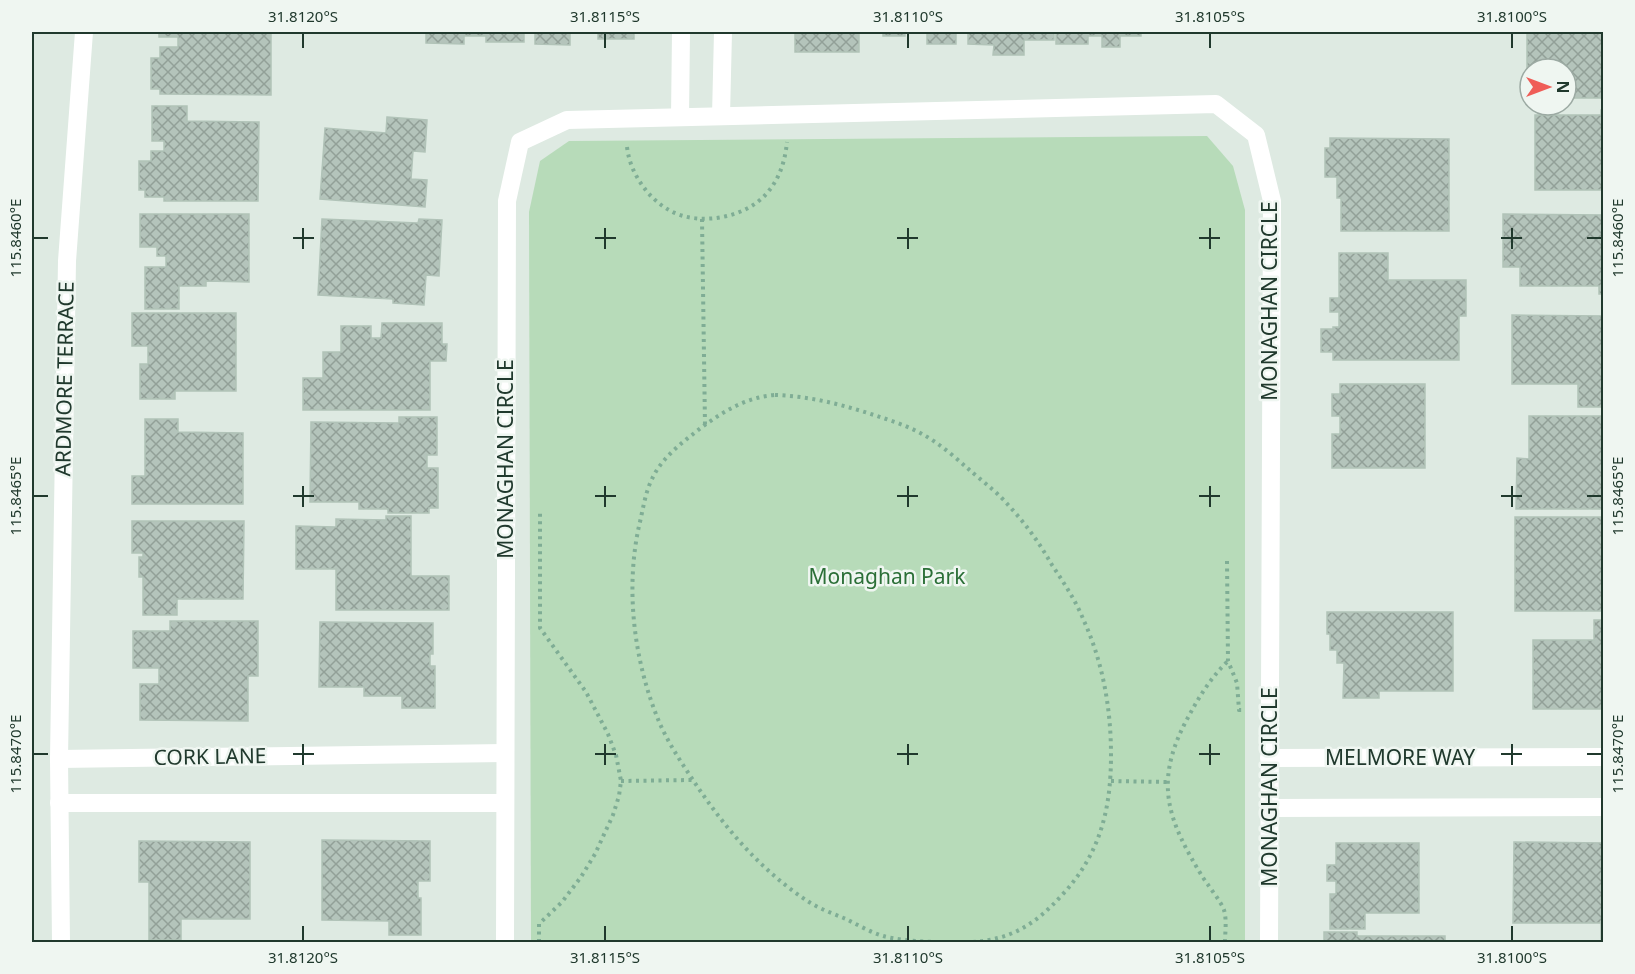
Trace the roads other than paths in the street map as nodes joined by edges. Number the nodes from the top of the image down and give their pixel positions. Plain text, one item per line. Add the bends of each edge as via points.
1 (84, 32) edge
2 (681, 32) edge
3 (723, 32) edge
4 (721, 116) junction
5 (680, 117) junction
6 (505, 753) junction
7 (1604, 757) edge
8 (1269, 758) junction
9 (59, 759) junction
10 (59, 803) junction
11 (505, 803) junction
12 (1604, 807) edge
13 (1269, 808) junction
14 (61, 942) edge
15 (505, 942) edge
16 (1269, 942) edge

1 - 9 street, ARDMORE TERRACE via 67,261
2 - 5 street
3 - 4 street
4 - 5 street, MONAGHAN CIRCLE
4 - 8 street, MONAGHAN CIRCLE via 1216,104 1256,135 1272,201
5 - 6 street, MONAGHAN CIRCLE via 567,120 520,142 507,201
6 - 9 street, CORK LANE
6 - 11 street, MONAGHAN CIRCLE
7 - 8 street, MELMORE WAY
8 - 13 street, MONAGHAN CIRCLE
9 - 10 street, ARDMORE TERRACE
10 - 11 street
10 - 14 street, ARDMORE TERRACE
11 - 15 street, MONAGHAN CIRCLE
12 - 13 street
13 - 16 street, MONAGHAN CIRCLE

